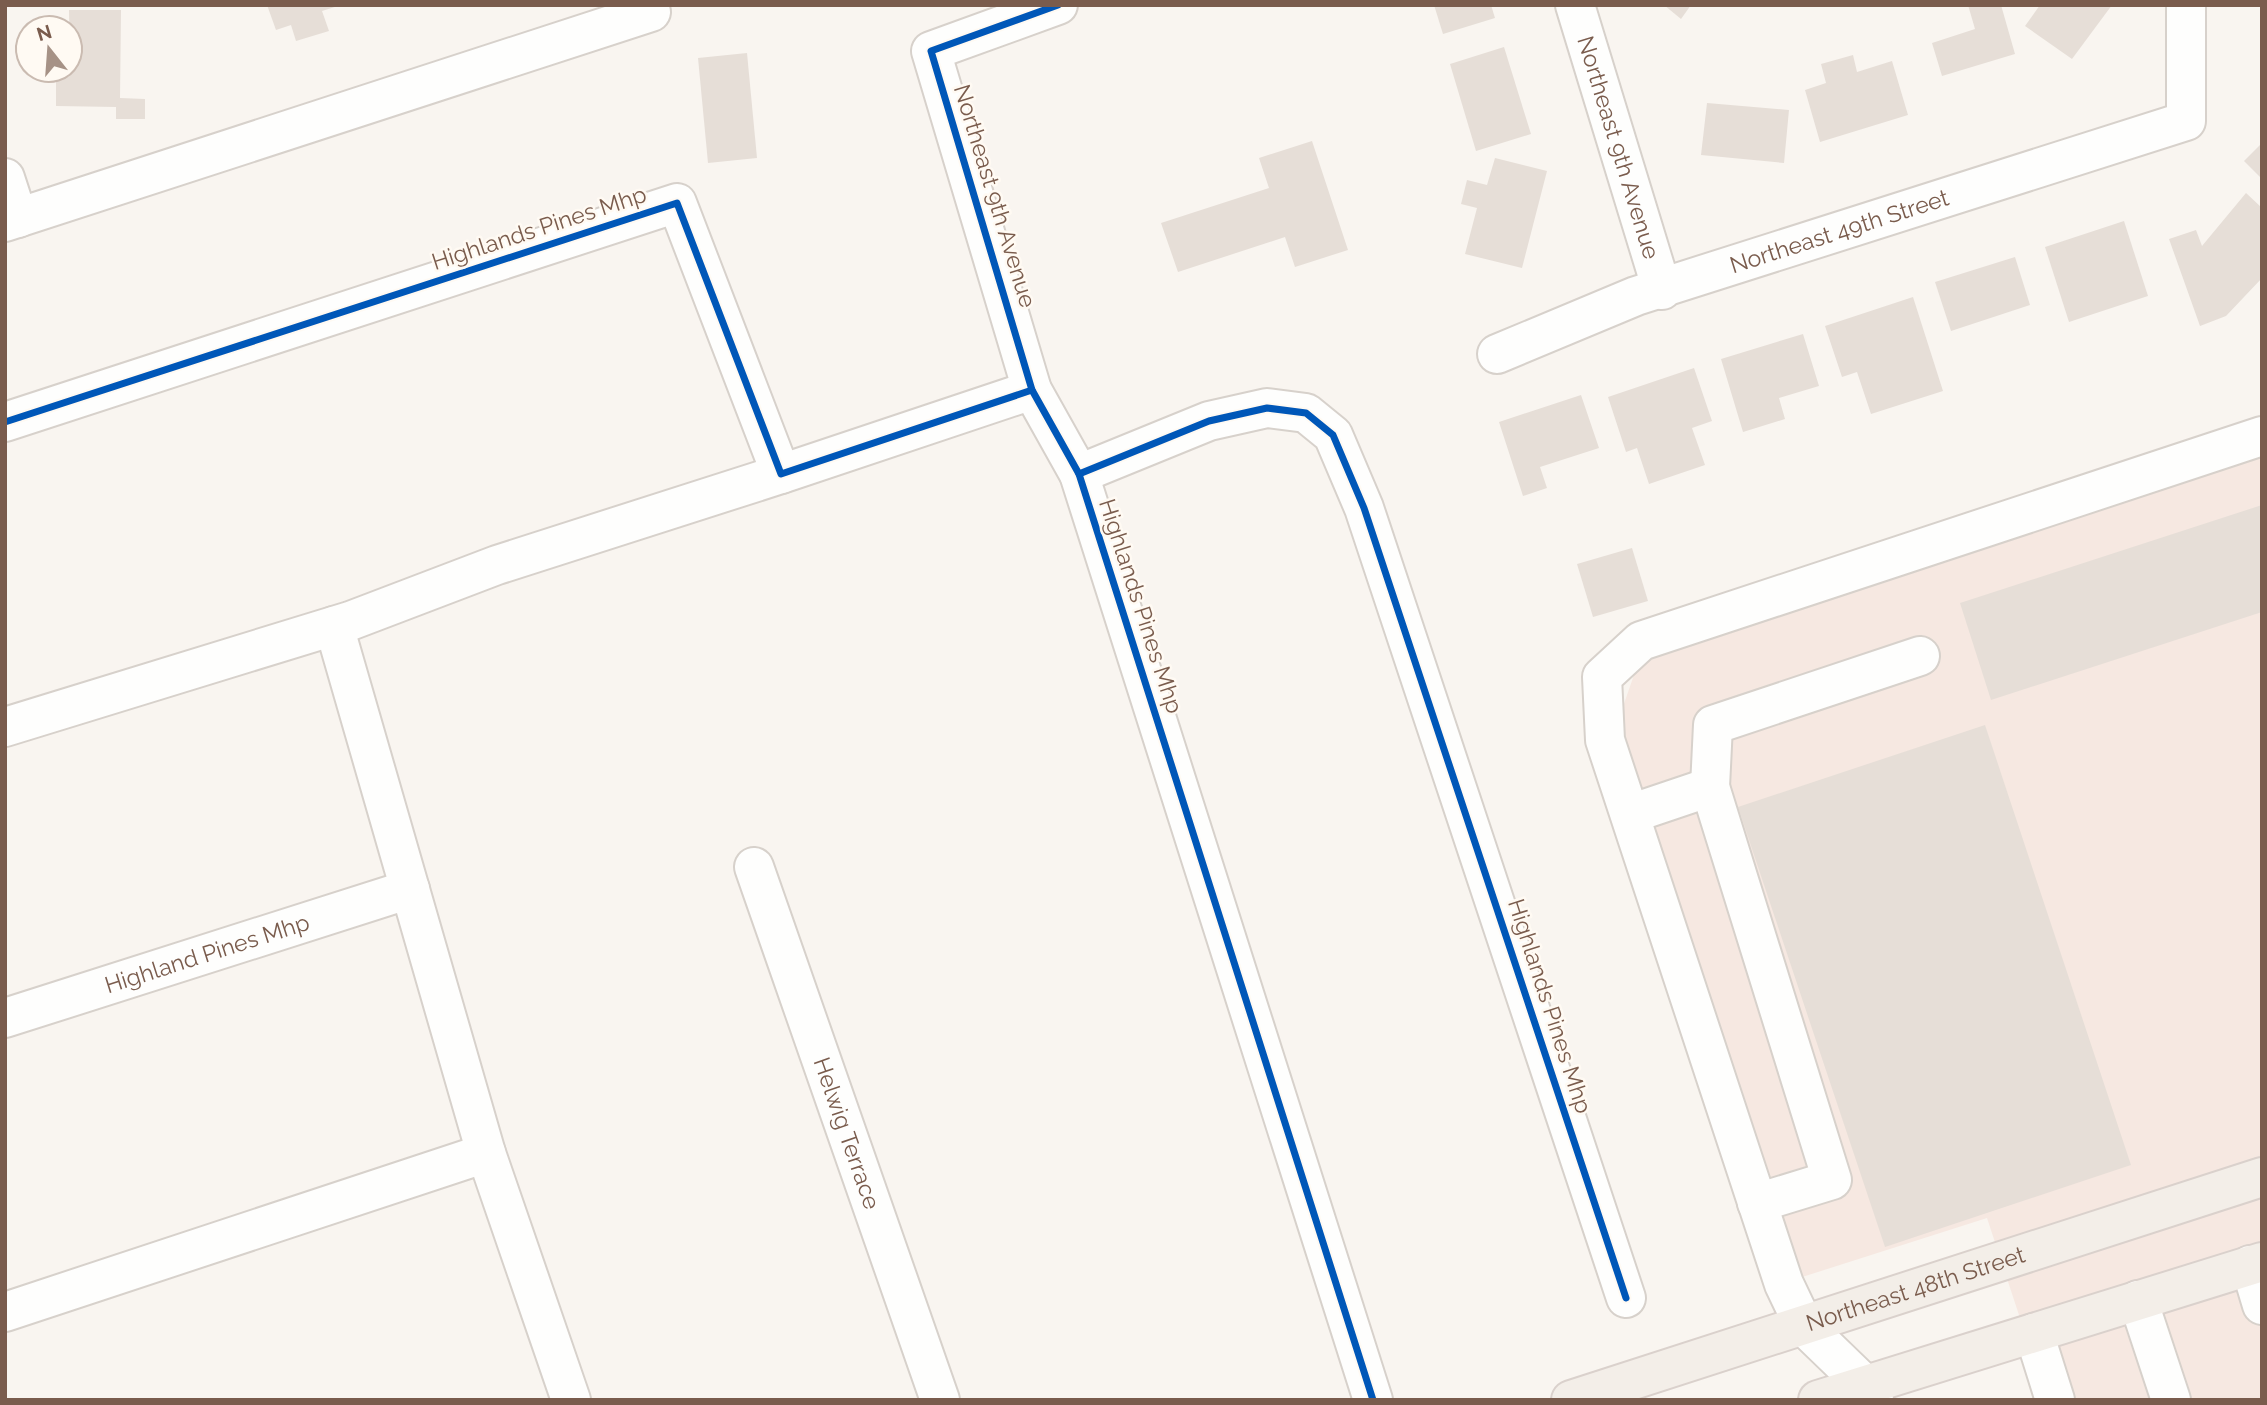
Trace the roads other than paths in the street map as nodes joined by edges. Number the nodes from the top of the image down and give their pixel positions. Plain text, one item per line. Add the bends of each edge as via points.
1 (1058, 5) edge
2 (1575, 5) edge
3 (2186, 5) edge
4 (650, 12) dead end
5 (5, 178) edge
6 (12, 220) edge
7 (1662, 290) junction
8 (1497, 354) dead end
9 (1032, 390) junction
10 (5, 422) edge
11 (2262, 436) edge
12 (782, 474) junction
13 (1079, 474) junction
14 (334, 626) junction
15 (1920, 656) dead end
16 (5, 727) edge
17 (1710, 787) junction
18 (1630, 814) junction
19 (754, 867) dead end
20 (410, 889) junction
21 (5, 1018) edge
22 (486, 1153) junction
23 (2262, 1177) edge
24 (1757, 1203) junction
25 (2256, 1264) edge
26 (1626, 1298) dead end
27 (2138, 1300) junction
28 (2262, 1305) edge
29 (5, 1312) edge
30 (1804, 1326) junction
31 (2034, 1333) junction
32 (1869, 1393) edge
33 (571, 1400) edge
34 (940, 1400) edge
35 (1373, 1400) edge
36 (1571, 1400) edge
37 (1818, 1400) edge
38 (2055, 1400) edge
39 (2171, 1400) edge

1 - 9 street, Northeast 9th Avenue via 931,51
2 - 7 street, Northeast 9th Avenue
3 - 7 street, Northeast 49th Street via 2186,121
4 - 6 street
5 - 6 street
7 - 8 street, Northeast 49th Street via 1636,296
9 - 12 street
9 - 13 street, Northeast 9th Avenue
10 - 12 street, Highlands Pines Mhp via 677,204
11 - 18 street via 1641,641 1602,677 1605,740
12 - 14 street via 496,565
13 - 26 street, Highlands Pines Mhp via 1209,421 1267,408 1306,413 1333,435 1364,508
13 - 35 street, Highlands Pines Mhp
14 - 16 street
14 - 20 street
15 - 17 street via 1713,725
17 - 18 street
17 - 24 street via 1832,1180
18 - 24 street
19 - 34 street, Helwig Terrace
20 - 21 street, Highland Pines Mhp
20 - 22 street
22 - 29 street
22 - 33 street
23 - 30 main road, Northeast 48th Street
24 - 30 street via 1784,1284
25 - 27 main road
25 - 28 street
27 - 31 main road
27 - 39 street
30 - 32 street
30 - 36 main road, Northeast 48th Street
31 - 32 main road
31 - 38 street
32 - 37 main road

